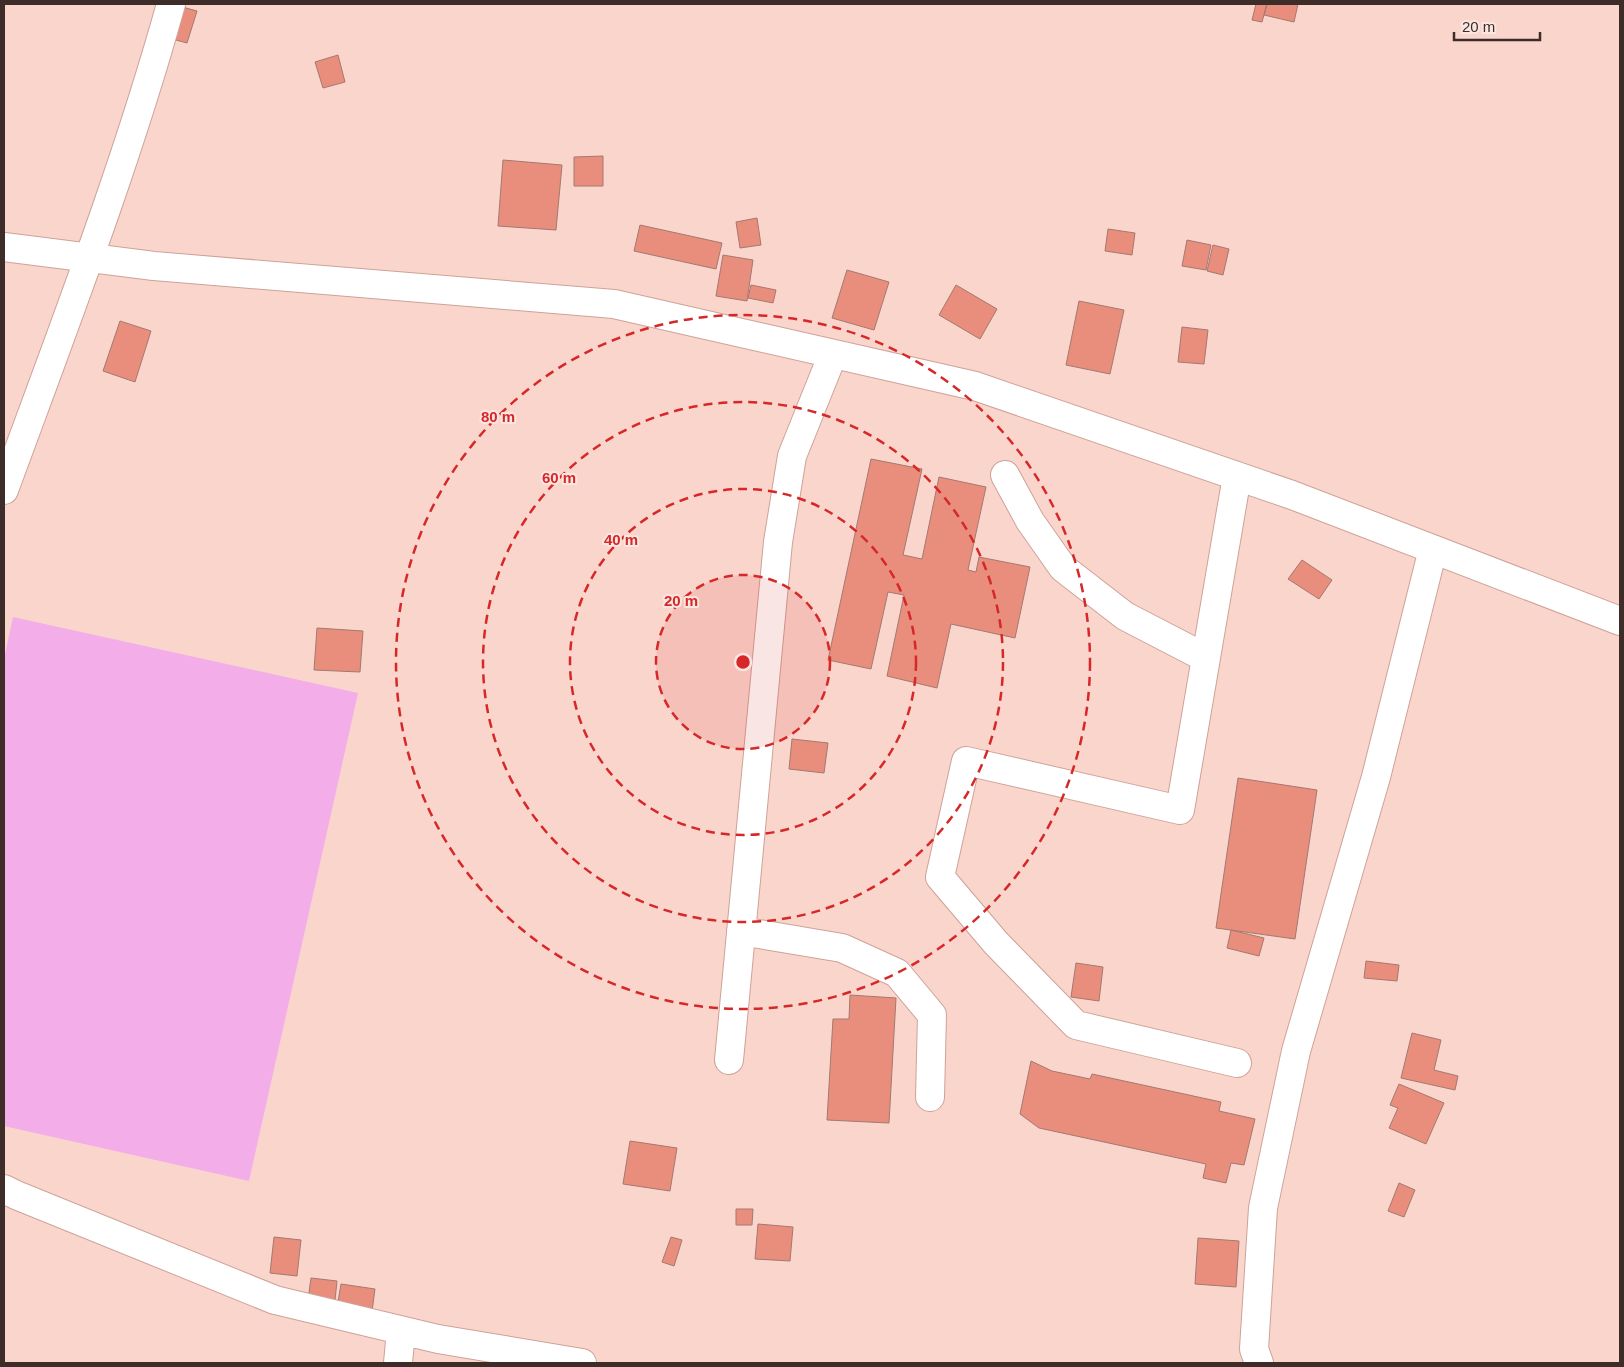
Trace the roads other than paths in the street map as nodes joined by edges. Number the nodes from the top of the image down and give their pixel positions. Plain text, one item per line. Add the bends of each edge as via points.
1 (171, 4) edge
2 (4, 247) edge
3 (90, 258) junction
4 (834, 354) junction
5 (1005, 475) dead end
6 (1237, 476) junction
7 (4, 490) edge
8 (1433, 549) junction
9 (1620, 621) edge
10 (1206, 658) junction
11 (741, 931) junction
12 (729, 1060) dead end
13 (1237, 1063) dead end
14 (930, 1097) dead end
15 (4, 1188) edge
16 (401, 1330) junction
17 (398, 1363) edge
18 (582, 1363) edge
19 (1259, 1363) edge

1 - 3 street
2 - 3 street
3 - 4 street via 614,304
3 - 7 street
4 - 6 street via 975,386
4 - 11 street via 792,456 778,542
5 - 10 street via 1030,522 1063,568 1126,616
6 - 8 street
6 - 10 street
8 - 9 street
8 - 19 street via 1376,777 1294,1060 1263,1208 1254,1349
10 - 13 street via 1180,810 966,761 940,877 996,942 1076,1025
11 - 12 street
11 - 14 street via 842,948 897,973 932,1015
15 - 16 street via 275,1300
16 - 17 street
16 - 18 street

